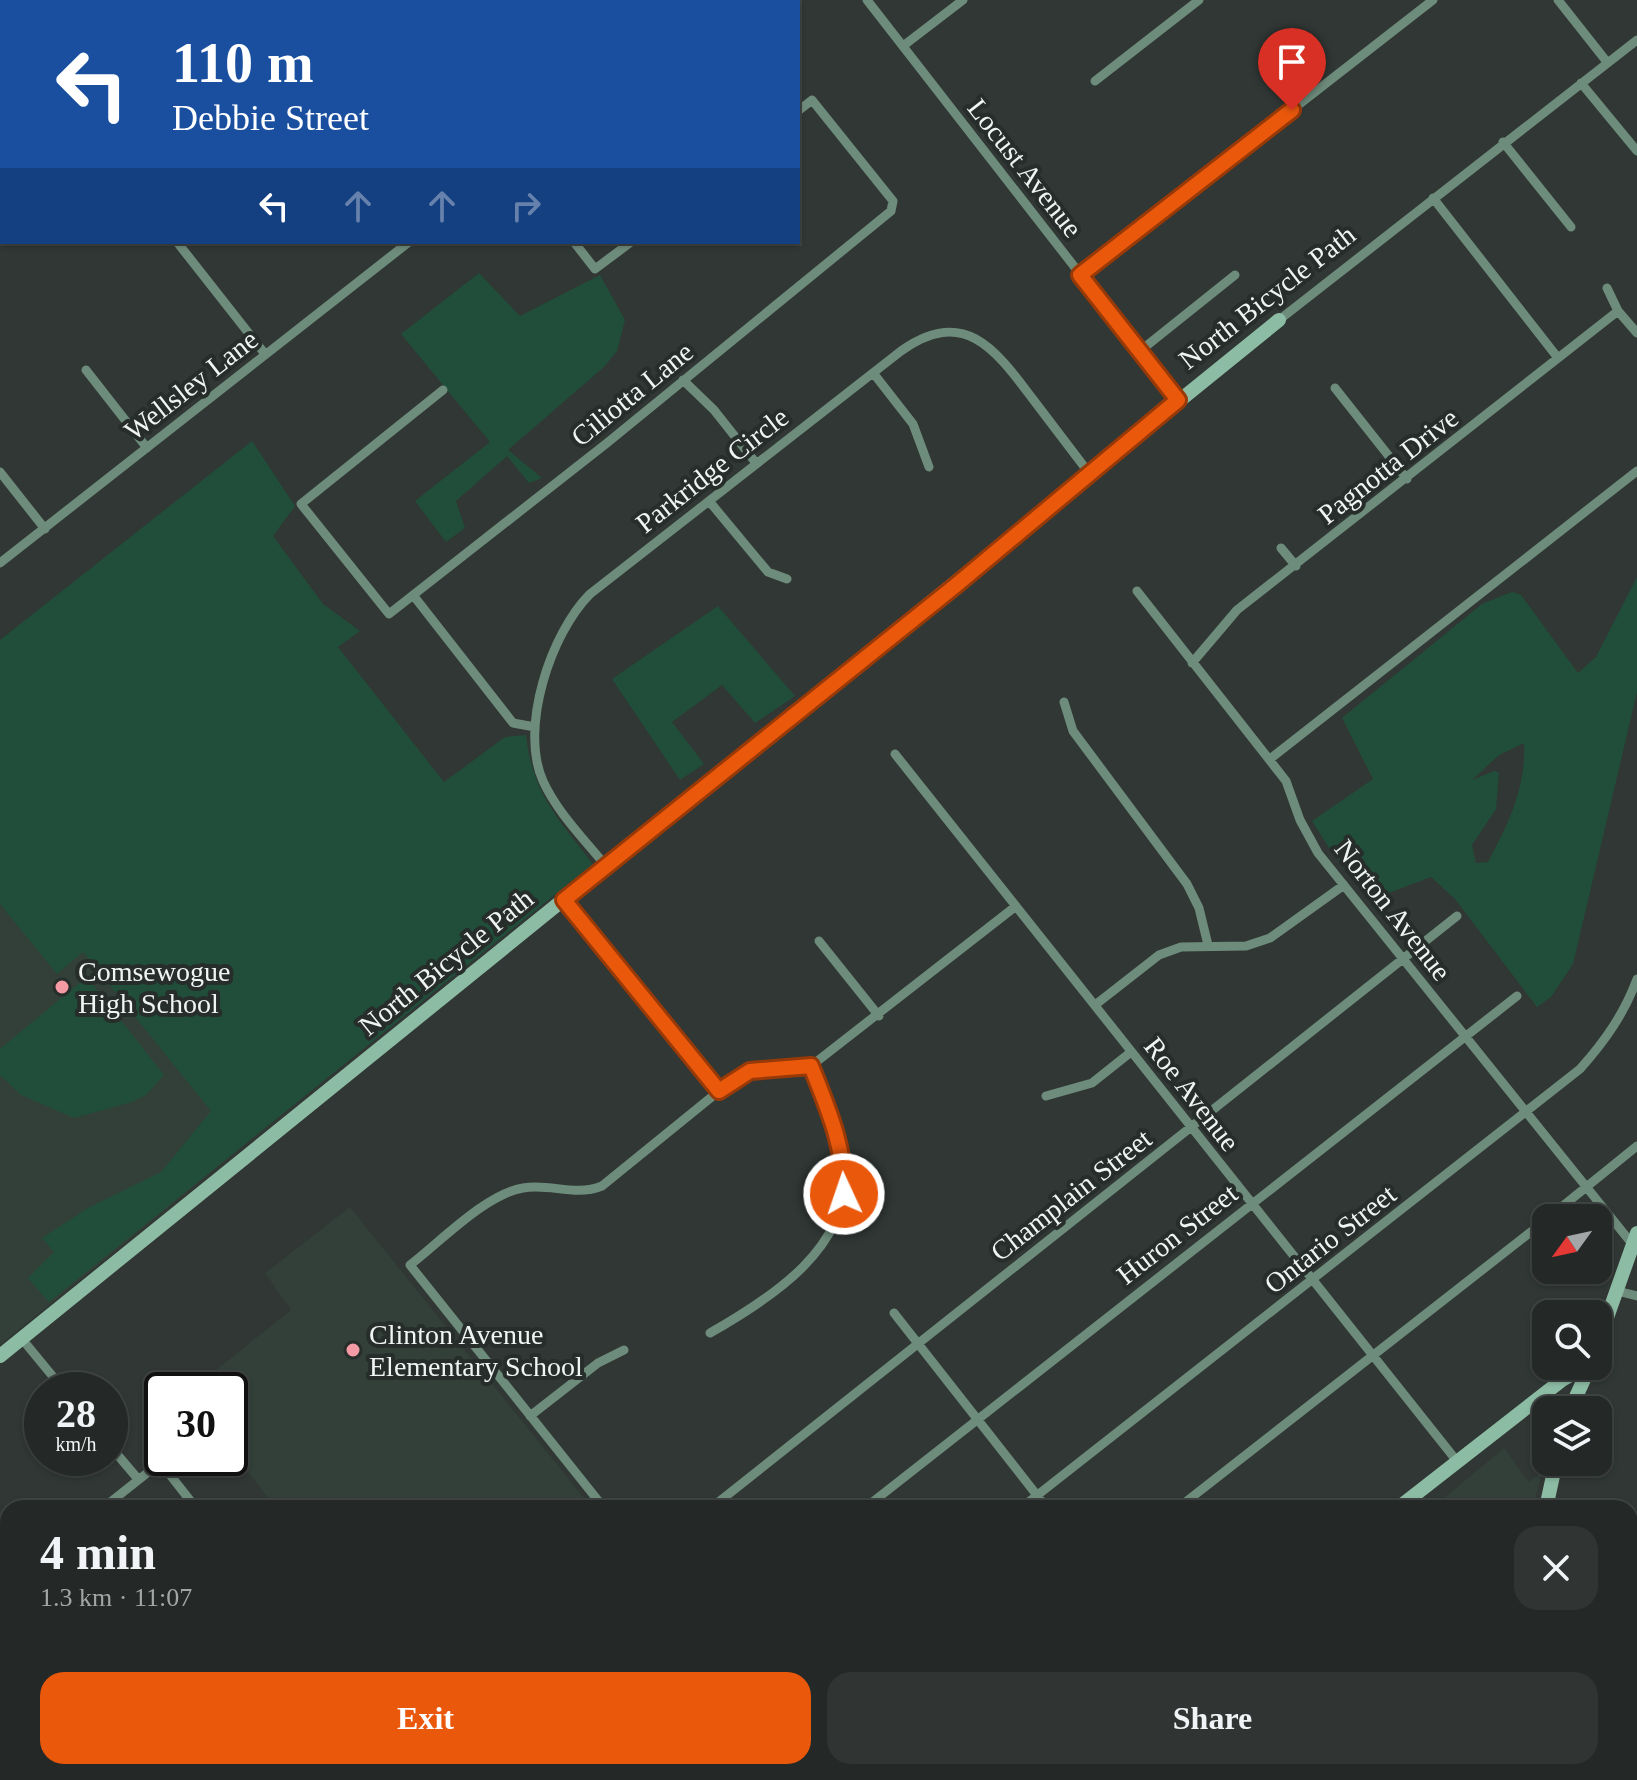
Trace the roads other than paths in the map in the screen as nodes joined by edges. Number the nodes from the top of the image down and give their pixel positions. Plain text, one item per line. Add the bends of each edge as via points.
1 (867, 0) edge
2 (963, 0) edge
3 (1199, 0) edge
4 (1433, 0) edge
5 (1558, 0) edge
6 (1637, 40) edge
7 (903, 46) junction
8 (1607, 62) junction
9 (1095, 81) dead end
10 (1581, 83) junction
11 (800, 109) edge
12 (1503, 142) junction
13 (1637, 151) edge
14 (1433, 198) junction
15 (1571, 227) dead end
16 (179, 244) edge
17 (406, 244) edge
18 (576, 244) edge
19 (628, 244) edge
20 (1080, 275) junction
21 (1235, 275) dead end
22 (1607, 288) dead end
23 (1618, 311) junction
24 (1279, 320) joint
25 (1637, 333) edge
26 (1140, 351) junction
27 (265, 354) junction
28 (1558, 358) junction
29 (86, 370) dead end
30 (874, 374) junction
31 (683, 380) junction
32 (443, 390) dead end
33 (1337, 391) dead end
34 (1178, 400) junction
35 (147, 448) junction
36 (756, 463) junction
37 (929, 467) dead end
38 (1637, 471) edge
39 (0, 472) edge
40 (1089, 473) junction
41 (1407, 479) junction
42 (709, 501) junction
43 (45, 529) junction
44 (1281, 548) dead end
45 (0, 563) edge
46 (1296, 566) junction
47 (787, 579) dead end
48 (1137, 591) dead end
49 (413, 595) junction
50 (1192, 663) junction
51 (1064, 702) dead end
52 (535, 727) junction
53 (895, 754) dead end
54 (1270, 759) junction
55 (605, 865) junction
56 (1344, 885) junction
57 (564, 900) junction
58 (1016, 906) junction
59 (1457, 916) dead end
60 (819, 941) dead end
61 (1208, 945) junction
62 (1404, 958) junction
63 (1637, 979) edge
64 (1517, 996) dead end
65 (1095, 1005) junction
66 (879, 1016) junction
67 (1465, 1037) junction
68 (1131, 1052) junction
69 (811, 1066) junction
70 (719, 1091) junction
71 (1046, 1096) dead end
72 (1526, 1113) junction
73 (1192, 1129) junction
74 (1637, 1146) edge
75 (1585, 1189) junction
76 (1251, 1204) junction
77 (1566, 1204) edge
78 (1532, 1231) edge
79 (1635, 1239) edge
80 (1313, 1281) junction
81 (1617, 1291) junction
82 (1637, 1296) edge
83 (1612, 1305) edge
84 (894, 1313) dead end
85 (710, 1333) dead end
86 (22, 1339) junction
87 (918, 1342) junction
88 (624, 1350) dead end
89 (0, 1356) edge
90 (1372, 1357) junction
91 (49, 1372) edge
92 (1562, 1380) edge
93 (530, 1416) junction
94 (978, 1418) junction
95 (1456, 1460) junction
96 (128, 1467) edge
97 (144, 1474) edge
98 (174, 1476) edge
99 (1553, 1476) edge
100 (138, 1479) junction
101 (1037, 1495) junction
102 (113, 1500) edge
103 (190, 1500) edge
104 (598, 1500) edge
105 (721, 1500) edge
106 (875, 1500) edge
107 (1031, 1500) edge
108 (1041, 1500) edge
109 (1188, 1500) edge
110 (1408, 1500) edge
111 (1548, 1500) edge

1 - 7 street, Locust Avenue
2 - 7 street
3 - 9 street
4 - 20 street
5 - 8 street
6 - 8 street, North Bicycle Path
7 - 20 street, Locust Avenue
8 - 10 street, North Bicycle Path
10 - 12 street, North Bicycle Path
10 - 13 street
11 - 31 street, Ciliotta Lane via 812,100 893,201 891,211
12 - 14 street, North Bicycle Path
12 - 15 street
14 - 24 street, North Bicycle Path
14 - 28 street
16 - 27 street
17 - 27 street, Wellsley Lane
18 - 19 street via 595,269
20 - 26 street, Locust Avenue
21 - 26 street
22 - 23 street
23 - 25 street
23 - 28 street, Pagnotta Drive
24 - 34 street, North Bicycle Path
26 - 34 street, Locust Avenue
27 - 35 street, Wellsley Lane
28 - 41 street, Pagnotta Drive
29 - 35 street
30 - 36 street, Parkridge Circle
30 - 37 street via 913,424
30 - 40 street, Parkridge Circle via 928,335 971,336 1001,357
31 - 36 street
31 - 49 street, Ciliotta Lane
32 - 49 street, Ciliotta Lane via 301,504 389,614
33 - 41 street
34 - 40 street, North Bicycle Path
35 - 43 street, Wellsley Lane
36 - 42 street, Parkridge Circle
38 - 54 street
39 - 43 street
40 - 55 street, North Bicycle Path
41 - 46 street, Pagnotta Drive
42 - 47 street via 768,572
42 - 52 street, Parkridge Circle via 574,611 555,644
43 - 45 street, Wellsley Lane
44 - 46 street
46 - 50 street, Pagnotta Drive via 1237,610
48 - 50 street, Norton Avenue
49 - 52 street via 513,723
50 - 54 street, Norton Avenue
51 - 61 street via 1073,731 1187,884
52 - 55 street, Parkridge Circle via 537,765 544,783
53 - 58 street, Roe Avenue
54 - 56 street, Norton Avenue via 1293,793 1306,835
55 - 57 street, North Bicycle Path
56 - 61 street via 1270,938 1246,946
56 - 62 street, Norton Avenue
57 - 70 street
57 - 86 street, North Bicycle Path
58 - 65 street, Roe Avenue
58 - 66 street
59 - 62 street, Champlain Street
60 - 66 street
61 - 65 street via 1159,955
62 - 67 street, Norton Avenue
62 - 73 street, Champlain Street
63 - 72 street, Ontario Street via 1628,1004 1597,1049
64 - 67 street, Huron Street
65 - 68 street, Roe Avenue
66 - 69 street
67 - 72 street, Norton Avenue
67 - 76 street, Huron Street
68 - 71 street via 1092,1083
68 - 73 street, Roe Avenue
69 - 70 street via 750,1071
69 - 85 street via 837,1131 844,1167 844,1194 831,1234 753,1309
70 - 93 street via 602,1186 583,1192 536,1187 506,1193 410,1265
72 - 75 street, Norton Avenue
72 - 80 street, Ontario Street
73 - 76 street, Roe Avenue
73 - 87 street, Champlain Street
74 - 75 street
75 - 77 street
75 - 79 street, Norton Avenue
76 - 80 street, Roe Avenue
76 - 94 street, Huron Street
78 - 90 street
79 - 81 street
80 - 90 street, Roe Avenue
80 - 101 street, Ontario Street
81 - 82 street
81 - 83 street
84 - 87 street
86 - 89 street, North Bicycle Path
86 - 91 street
87 - 94 street
87 - 105 street, Champlain Street
88 - 93 street via 598,1363
90 - 95 street, Roe Avenue
90 - 109 street
92 - 95 street
93 - 104 street
94 - 101 street
94 - 106 street, Huron Street
95 - 110 street
96 - 100 street
97 - 100 street
98 - 103 street
99 - 111 street
100 - 102 street
101 - 107 street, Ontario Street
101 - 108 street

